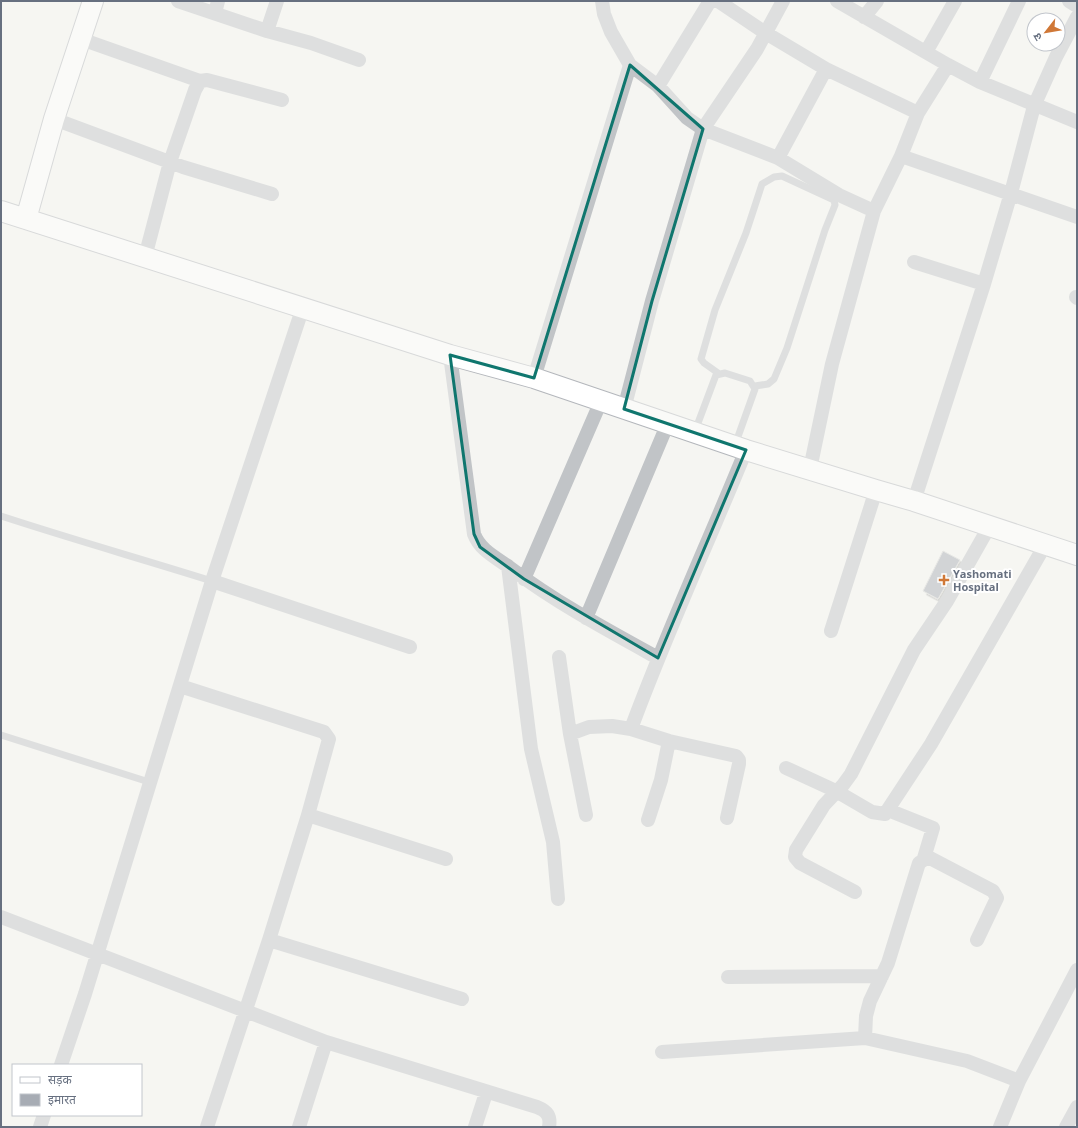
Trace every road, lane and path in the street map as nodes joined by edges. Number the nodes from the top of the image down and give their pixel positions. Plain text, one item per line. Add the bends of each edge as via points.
1 (92, 1) edge
2 (178, 1) edge
3 (277, 1) edge
4 (602, 1) edge
5 (710, 1) edge
6 (718, 1) edge
7 (783, 1) edge
8 (837, 1) edge
9 (877, 1) edge
10 (955, 1) edge
11 (1019, 1) edge
12 (1069, 1) edge
13 (1077, 6) edge
14 (217, 7) edge
15 (864, 17) junction
16 (1077, 17) edge
17 (267, 31) junction
18 (764, 32) junction
19 (81, 39) junction
20 (926, 52) junction
21 (359, 60) dead end
22 (630, 65) junction
23 (948, 65) junction
24 (826, 69) junction
25 (200, 81) junction
26 (980, 82) junction
27 (658, 86) junction
28 (282, 100) dead end
29 (1034, 106) junction
30 (918, 113) junction
31 (54, 119) junction
32 (1077, 122) edge
33 (703, 129) junction
34 (901, 156) junction
35 (778, 158) junction
36 (170, 162) junction
37 (1012, 193) junction
38 (272, 194) dead end
39 (1, 211) edge
40 (874, 211) junction
41 (1077, 217) edge
42 (26, 219) junction
43 (145, 257) junction
44 (914, 262) dead end
45 (984, 284) junction
46 (303, 307) junction
47 (450, 355) junction
48 (718, 373) junction
49 (534, 378) junction
50 (755, 386) junction
51 (601, 401) junction
52 (624, 409) junction
53 (668, 423) junction
54 (695, 432) junction
55 (741, 448) junction
56 (810, 469) junction
57 (876, 490) junction
58 (914, 500) junction
59 (1, 516) edge
60 (989, 527) junction
61 (1045, 545) junction
62 (1077, 555) edge
63 (508, 566) junction
64 (524, 579) junction
65 (212, 581) junction
66 (586, 618) junction
67 (832, 631) dead end
68 (410, 647) dead end
69 (559, 657) dead end
70 (658, 658) junction
71 (180, 686) junction
72 (631, 729) junction
73 (570, 734) junction
74 (1, 735) edge
75 (669, 741) junction
76 (786, 768) dead end
77 (149, 782) junction
78 (836, 791) junction
79 (888, 810) junction
80 (308, 815) junction
81 (586, 815) dead end
82 (728, 818) dead end
83 (648, 820) dead end
84 (924, 858) junction
85 (446, 859) dead end
86 (855, 892) dead end
87 (558, 899) dead end
88 (1, 917) edge
89 (269, 940) junction
90 (977, 940) dead end
91 (97, 953) junction
92 (1077, 970) edge
93 (882, 976) junction
94 (728, 977) dead end
95 (462, 998) dead end
96 (244, 1012) junction
97 (865, 1038) junction
98 (326, 1042) junction
99 (662, 1052) dead end
100 (61, 1064) edge
101 (1019, 1081) junction
102 (486, 1093) junction
103 (1077, 1107) edge
104 (44, 1116) edge
105 (40, 1127) edge
106 (207, 1127) edge
107 (299, 1127) edge
108 (475, 1127) edge
109 (549, 1127) edge
110 (1000, 1127) edge
111 (1066, 1127) edge

1 - 19 main road
2 - 14 street
3 - 17 street
4 - 22 street via 611,32
5 - 27 street
6 - 18 street
7 - 18 street
8 - 15 street
9 - 15 street
10 - 20 street
11 - 26 street
12 - 13 street
14 - 17 street
15 - 20 street
16 - 29 street
17 - 21 street
18 - 24 street
18 - 33 street via 757,49
19 - 25 street
19 - 31 main road
20 - 23 street
22 - 27 street
22 - 49 street
23 - 26 street
23 - 30 street
24 - 30 street
24 - 35 street
25 - 28 street via 207,80
25 - 36 street
26 - 29 street
27 - 33 street via 687,118
29 - 32 street
29 - 37 street
30 - 34 street
31 - 36 street
31 - 42 main road
33 - 35 street
33 - 52 street via 652,301
34 - 37 street
34 - 40 street
35 - 40 street via 839,195
36 - 38 street
36 - 43 street
37 - 41 street
37 - 45 street
39 - 42 main road
40 - 56 street via 832,364
42 - 43 main road
43 - 46 main road
44 - 45 street
45 - 58 street
46 - 47 main road
46 - 65 street
47 - 49 main road
47 - 63 street via 474,534 480,547
48 - 50 lane via 750,381
48 - 50 lane via 701,359 715,310 746,233 762,184 774,177 782,176 834,200 835,205 787,348 774,379 768,384
48 - 54 lane
49 - 51 main road
50 - 55 lane
51 - 52 main road
51 - 64 street
52 - 53 main road
53 - 54 main road
53 - 66 street
54 - 55 main road
55 - 56 main road
55 - 70 street via 703,557
56 - 57 main road
57 - 58 main road
57 - 67 street
58 - 60 main road
59 - 65 lane via 80,543 112,550
60 - 61 main road
60 - 78 street via 947,601 914,650 851,774
61 - 62 main road
61 - 79 street via 931,744
63 - 64 street
63 - 87 street via 531,749 553,842
64 - 66 street
65 - 68 street
65 - 71 street
66 - 70 street
69 - 73 street
70 - 72 street
71 - 77 street
71 - 80 street via 327,734 329,743
72 - 73 street via 599,725
72 - 75 street
73 - 81 street
74 - 77 lane
75 - 82 street via 732,754 738,758
75 - 83 street via 661,780
76 - 78 street
77 - 91 street
78 - 79 street via 872,812 882,814
78 - 86 street via 824,804 796,850 795,857 808,868
79 - 84 street via 933,828
80 - 85 street
80 - 89 street
84 - 90 street via 928,857 993,891 996,895 997,898
84 - 93 street via 919,863
88 - 91 street
89 - 95 street
89 - 96 street
91 - 96 street
91 - 100 street
92 - 101 street
93 - 94 street
93 - 97 street via 868,1008
96 - 98 street
96 - 106 street
97 - 99 street
97 - 101 street via 967,1061
98 - 102 street
98 - 107 street
101 - 110 street
102 - 108 street
102 - 109 street via 544,1110 550,1118
103 - 111 street
104 - 105 street

